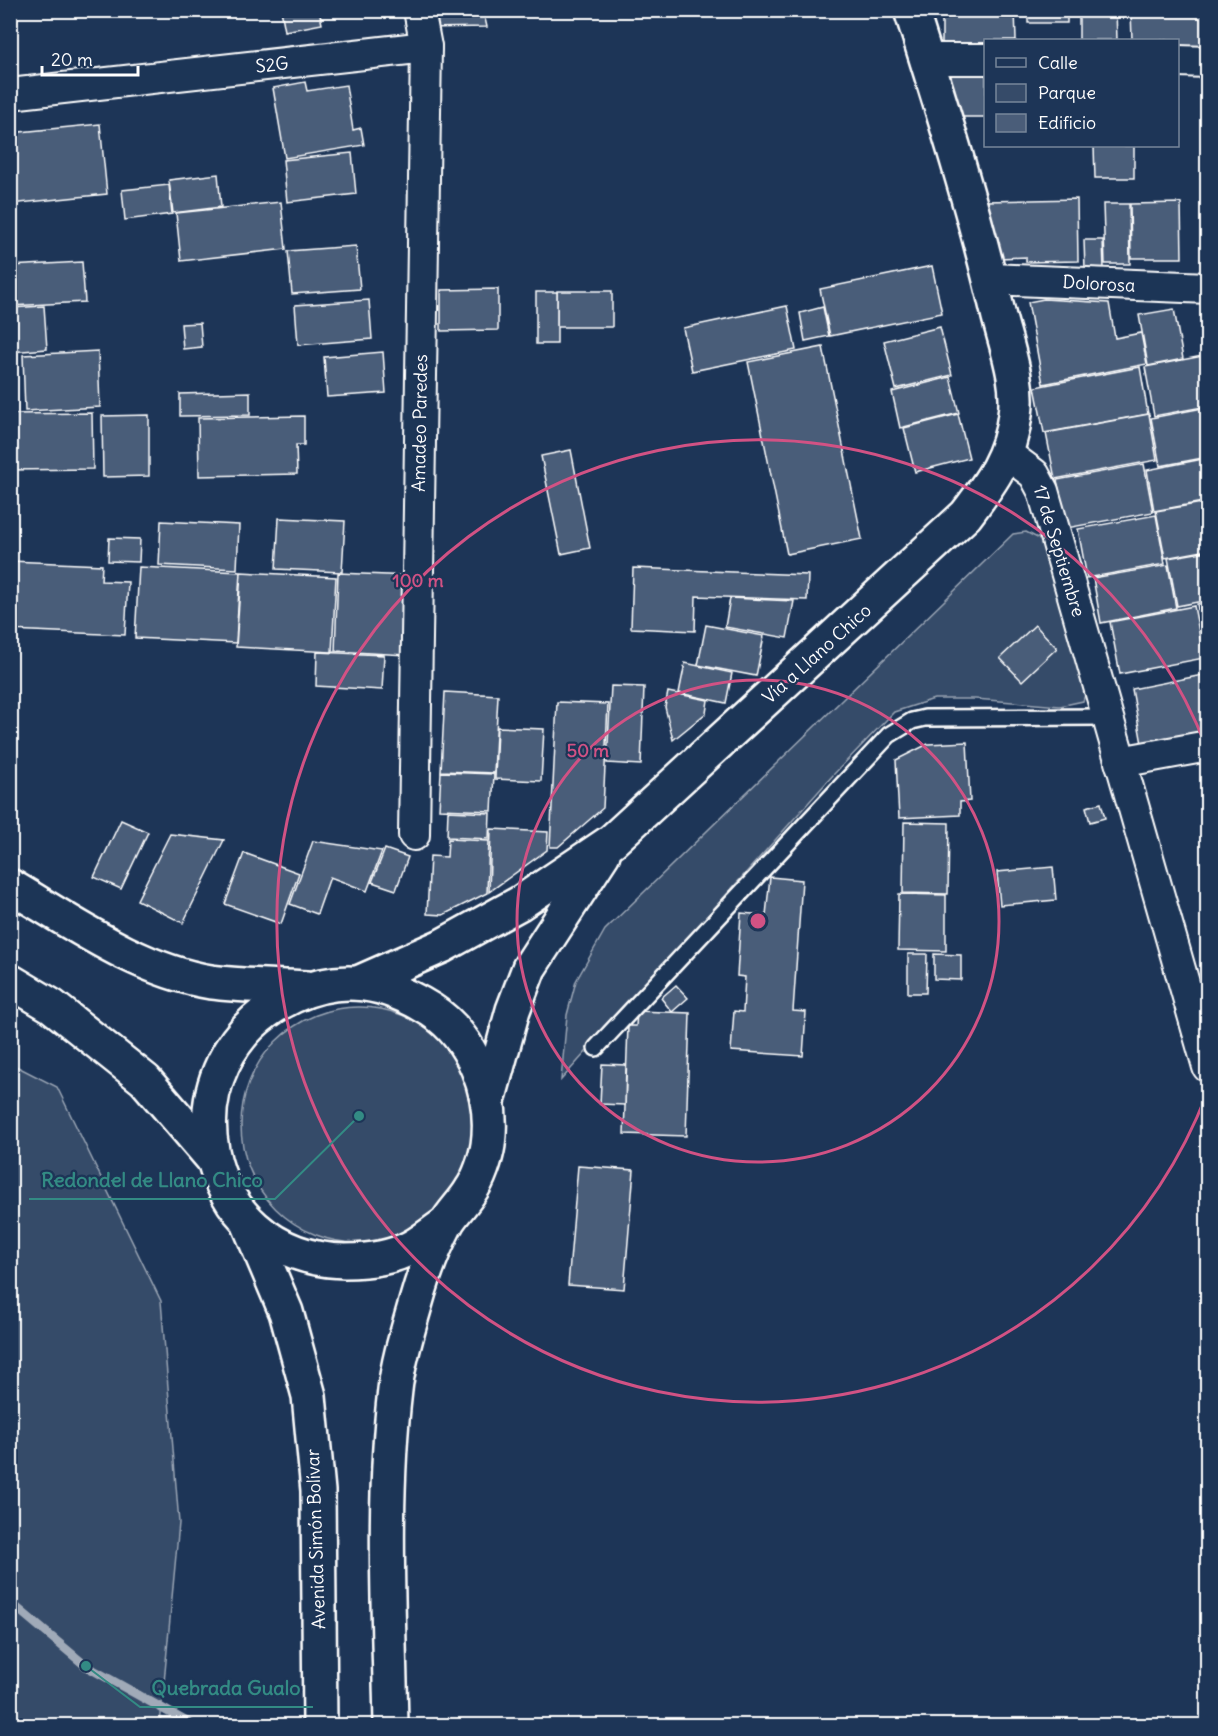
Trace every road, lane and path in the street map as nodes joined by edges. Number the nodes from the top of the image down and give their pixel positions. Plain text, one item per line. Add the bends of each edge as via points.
1 (419, 10) edge
2 (911, 10) edge
3 (426, 47) junction
4 (926, 59) junction
5 (984, 59) edge
6 (1179, 62) edge
7 (1208, 62) edge
8 (10, 94) edge
9 (990, 279) junction
10 (1208, 288) edge
11 (1007, 454) junction
12 (1108, 717) junction
13 (1208, 746) edge
14 (1120, 762) junction
15 (414, 835) dead end
16 (612, 841) junction
17 (10, 886) edge
18 (10, 981) edge
19 (358, 982) junction
20 (309, 988) junction
21 (596, 1048) dead end
22 (1208, 1067) edge
23 (488, 1101) junction
24 (212, 1158) junction
25 (247, 1220) junction
26 (447, 1223) junction
27 (320, 1725) edge
28 (391, 1725) edge

1 - 3 street, Amadeo Paredes
2 - 4 main road
3 - 8 street, S2G
3 - 15 street, Amadeo Paredes
4 - 5 street
4 - 9 main road
6 - 7 street
9 - 10 street, Dolorosa
9 - 11 main road via 1015,384 1016,413
11 - 12 street, 17 de Septiembre via 1040,483
11 - 16 main road, Vía a Llano Chico via 966,515
12 - 14 street, 17 de Septiembre
12 - 21 lane via 926,718 902,726
13 - 14 street
14 - 22 street, 17 de Septiembre
16 - 19 main road, Vía a Llano Chico via 520,903 442,946
16 - 23 main road, Vía a Llano Chico via 529,968
17 - 20 main road via 108,944 164,970 211,982
18 - 24 main road via 52,1006 145,1080
19 - 20 main road
19 - 23 main road via 404,993 444,1019 473,1056
20 - 24 main road via 270,1007 238,1036 217,1074 208,1116
23 - 26 main road via 488,1145 474,1187
24 - 25 main road via 226,1191
25 - 26 main road via 283,1247 324,1260 369,1261 411,1248
25 - 27 main road, Avenida Simón Bolívar via 286,1312 309,1396 318,1491
26 - 28 main road via 417,1298 395,1386 387,1487

